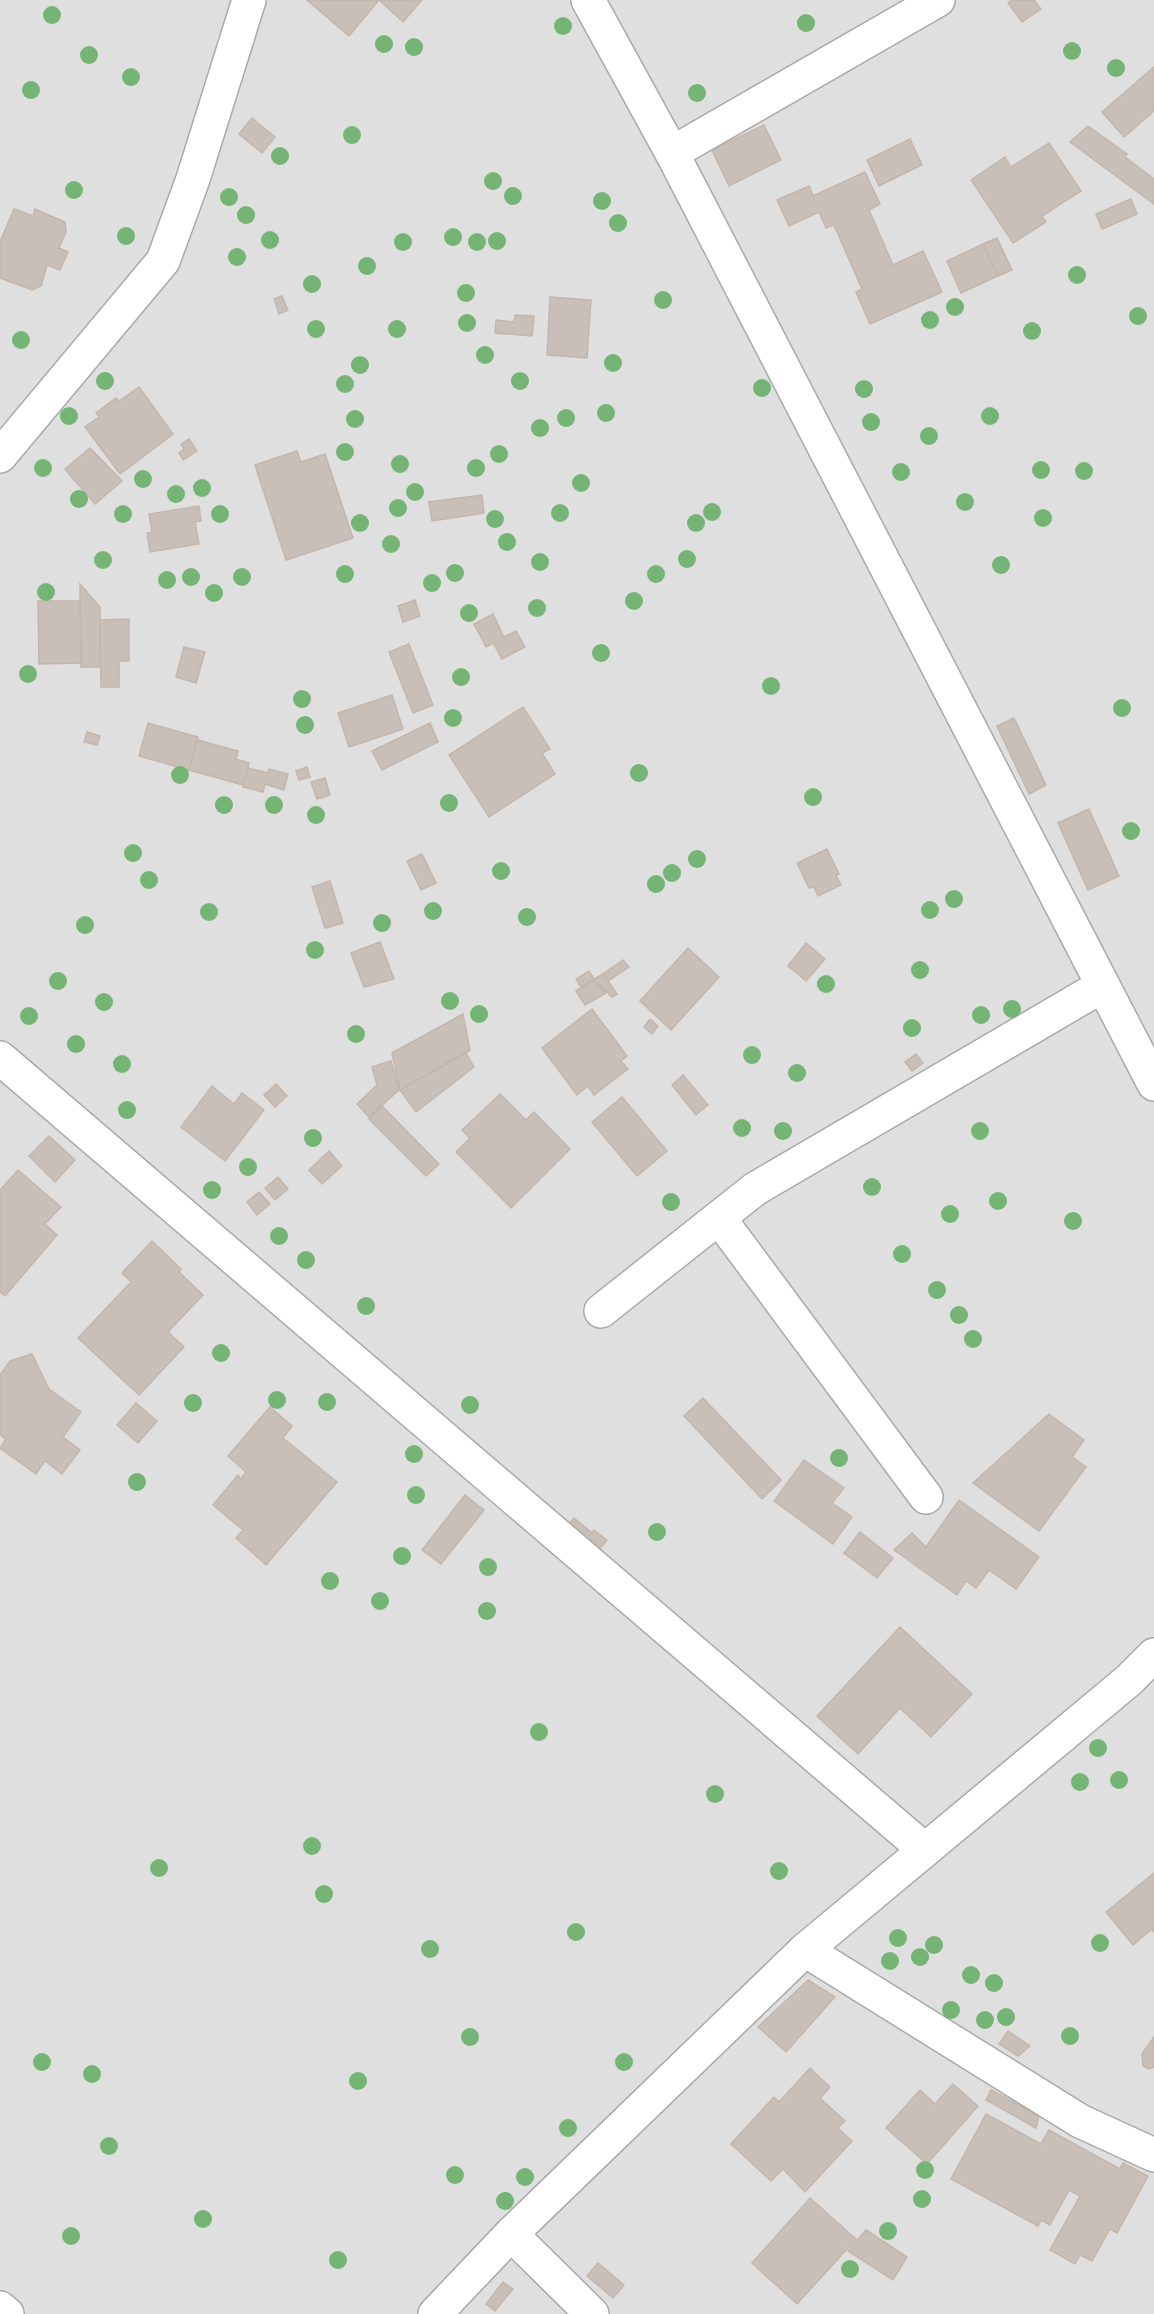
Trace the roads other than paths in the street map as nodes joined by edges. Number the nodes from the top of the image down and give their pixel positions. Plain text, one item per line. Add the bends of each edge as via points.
1 (249, 0) edge
2 (588, 0) edge
3 (938, 0) edge
4 (672, 153) junction
5 (0, 456) edge
6 (1102, 986) junction
7 (0, 1058) edge
8 (1154, 1083) edge
9 (719, 1218) junction
10 (601, 1311) dead end
11 (926, 1497) dead end
12 (1154, 1655) edge
13 (925, 1850) junction
14 (805, 1950) junction
15 (1154, 2154) edge
16 (511, 2234) junction
17 (0, 2308) edge
18 (7, 2314) edge
19 (435, 2314) edge
20 (592, 2314) edge

1 - 5 street via 194,179 163,261
2 - 4 street
3 - 4 street
4 - 6 street
6 - 8 street
6 - 9 street via 755,1189
7 - 13 street
9 - 10 street
9 - 11 street
12 - 13 street
13 - 14 street
14 - 15 street via 1080,2121
14 - 16 street
16 - 19 street
16 - 20 street
17 - 18 street

